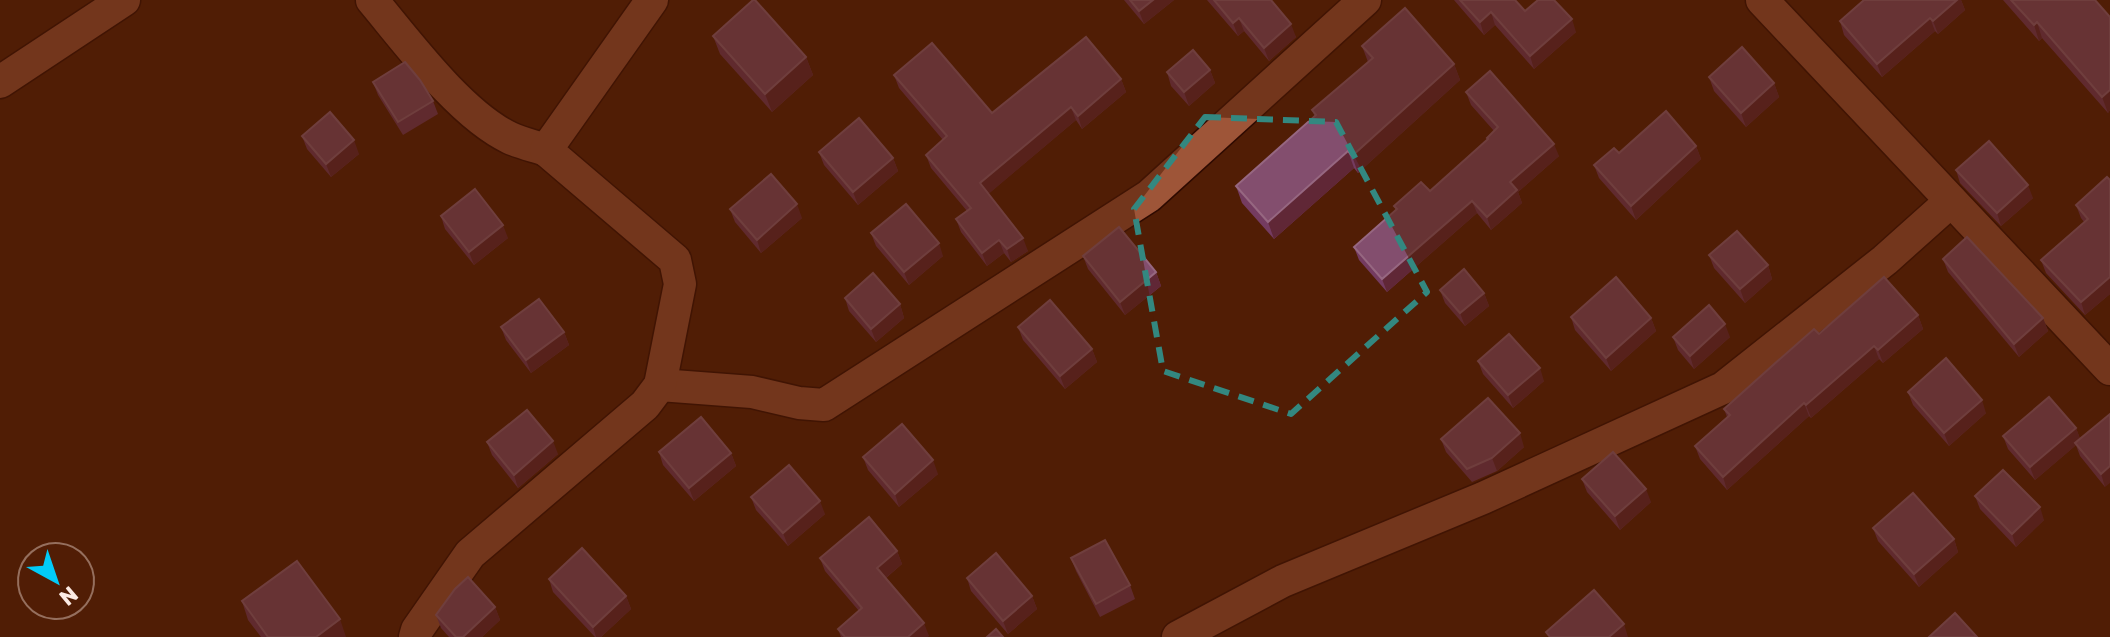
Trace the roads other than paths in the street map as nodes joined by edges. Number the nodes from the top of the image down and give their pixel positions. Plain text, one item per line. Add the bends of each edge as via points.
1 (124, 0) edge
2 (372, 0) edge
3 (652, 0) edge
4 (1365, 0) edge
5 (1762, 0) edge
6 (0, 82) edge
7 (546, 150) junction
8 (1951, 201) junction
9 (2110, 369) edge
10 (660, 385) junction
11 (415, 637) edge
12 (1178, 637) edge

1 - 6 street
2 - 7 street via 471,110 509,137
3 - 7 street
4 - 10 street via 1149,196 824,405 752,392
5 - 8 street
7 - 10 street via 675,260 680,284
8 - 9 street
8 - 12 street via 1723,388 1483,498 1283,581
10 - 11 street via 634,415 470,554

